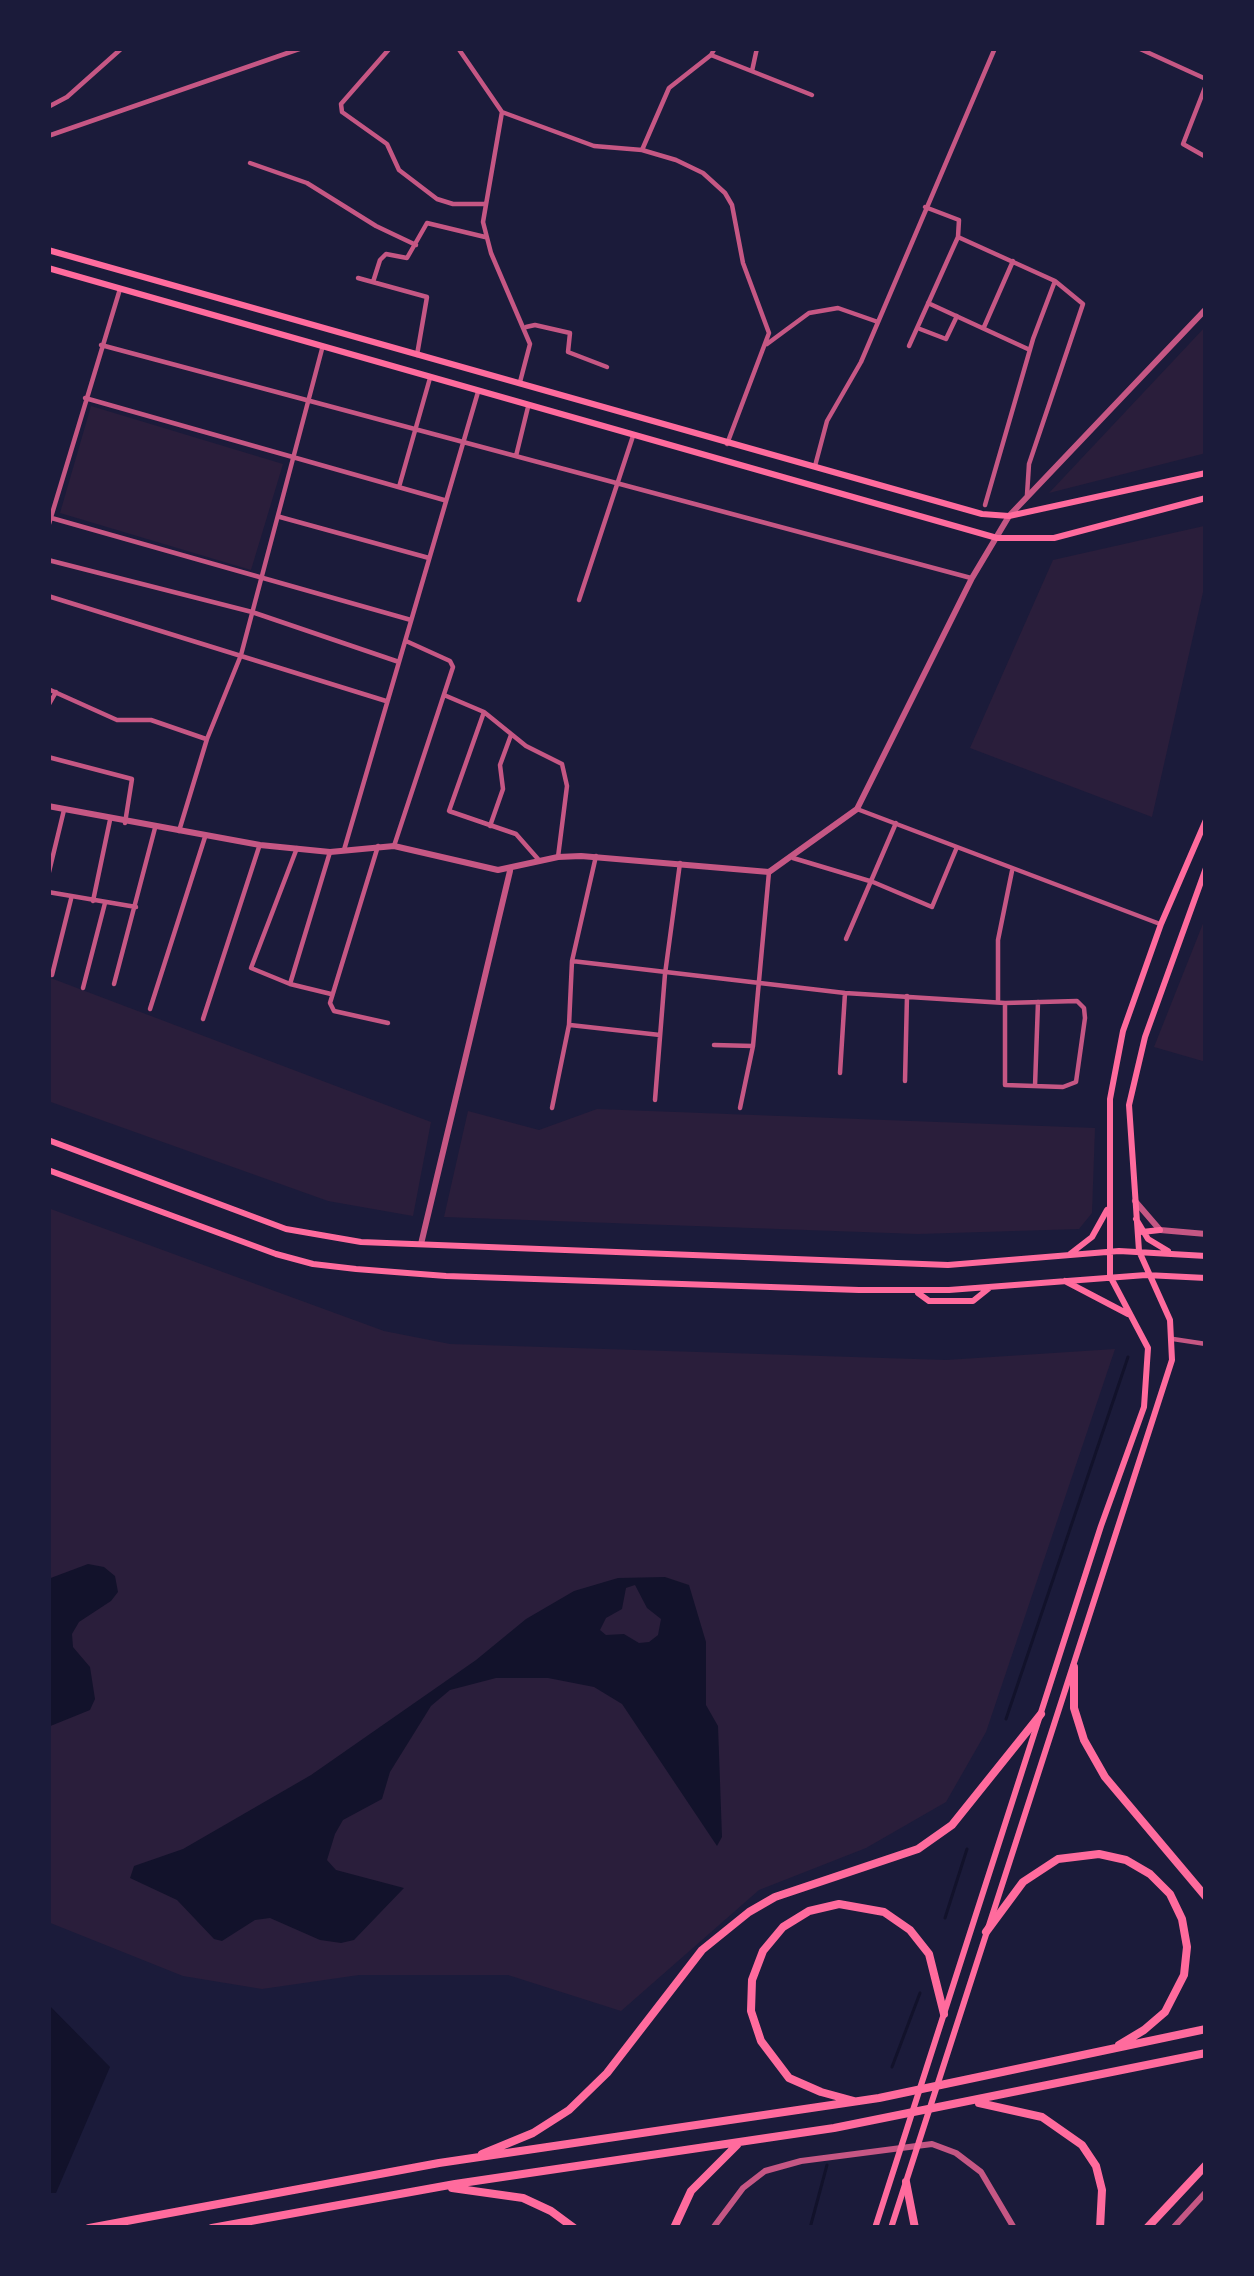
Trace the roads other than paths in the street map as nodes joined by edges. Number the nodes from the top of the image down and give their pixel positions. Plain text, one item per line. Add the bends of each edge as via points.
1 (122, 48) edge
2 (302, 48) edge
3 (390, 48) edge
4 (458, 48) edge
5 (757, 48) edge
6 (995, 48) edge
7 (1138, 48) edge
8 (713, 52) edge
9 (752, 70) junction
10 (1206, 82) edge
11 (812, 95) dead end
12 (48, 107) edge
13 (502, 112) junction
14 (48, 136) edge
15 (642, 150) junction
16 (1206, 158) edge
17 (250, 163) dead end
18 (484, 204) junction
19 (925, 207) junction
20 (485, 237) junction
21 (958, 237) junction
22 (416, 245) junction
23 (48, 250) edge
24 (1013, 261) junction
25 (48, 268) edge
26 (358, 278) dead end
27 (1055, 281) junction
28 (373, 282) junction
29 (120, 290) junction
30 (928, 303) junction
31 (1206, 309) edge
32 (957, 316) junction
33 (878, 322) junction
34 (526, 327) junction
35 (917, 328) junction
36 (983, 328) junction
37 (767, 344) junction
38 (101, 346) junction
39 (910, 346) dead end
40 (323, 347) junction
41 (1030, 350) junction
42 (417, 355) junction
43 (608, 367) dead end
44 (430, 378) junction
45 (519, 383) junction
46 (478, 392) junction
47 (86, 398) junction
48 (310, 401) junction
49 (528, 406) junction
50 (416, 430) junction
51 (633, 436) junction
52 (463, 442) junction
53 (728, 444) junction
54 (516, 456) junction
55 (295, 459) junction
56 (814, 468) junction
57 (1206, 473) edge
58 (616, 482) junction
59 (399, 487) junction
60 (1027, 495) junction
61 (1206, 498) edge
62 (446, 500) junction
63 (985, 505) dead end
64 (1009, 516) junction
65 (50, 517) edge
66 (280, 517) junction
67 (48, 527) edge
68 (998, 538) junction
69 (429, 558) junction
70 (48, 560) edge
71 (972, 578) junction
72 (263, 579) junction
73 (48, 596) edge
74 (579, 600) dead end
75 (252, 612) junction
76 (411, 620) junction
77 (406, 641) junction
78 (241, 656) junction
79 (399, 662) junction
80 (52, 690) edge
81 (445, 695) junction
82 (387, 701) junction
83 (48, 706) edge
84 (484, 712) junction
85 (511, 735) junction
86 (207, 739) junction
87 (48, 758) edge
88 (48, 806) edge
89 (857, 809) junction
90 (64, 810) junction
91 (110, 820) junction
92 (1206, 820) edge
93 (896, 822) junction
94 (125, 823) junction
95 (490, 826) junction
96 (155, 828) junction
97 (179, 831) junction
98 (205, 837) junction
99 (260, 845) junction
100 (378, 846) junction
101 (394, 846) junction
102 (957, 847) junction
103 (297, 848) junction
104 (344, 850) junction
105 (330, 852) junction
106 (558, 856) junction
107 (596, 856) junction
108 (793, 858) junction
109 (540, 863) junction
110 (680, 863) junction
111 (1206, 868) edge
112 (1012, 869) junction
113 (510, 871) junction
114 (769, 872) junction
115 (48, 876) edge
116 (873, 882) junction
117 (48, 892) edge
118 (71, 897) junction
119 (93, 901) junction
120 (104, 903) junction
121 (136, 908) junction
122 (1161, 924) junction
123 (847, 939) dead end
124 (572, 961) junction
125 (665, 974) junction
126 (52, 975) dead end
127 (757, 983) junction
128 (114, 984) dead end
129 (290, 984) junction
130 (83, 988) dead end
131 (845, 993) junction
132 (332, 994) junction
133 (907, 996) junction
134 (1002, 1002) junction
135 (1038, 1002) junction
136 (150, 1009) dead end
137 (203, 1019) dead end
138 (388, 1023) dead end
139 (569, 1025) junction
140 (660, 1035) junction
141 (714, 1045) dead end
142 (753, 1046) junction
143 (840, 1072) dead end
144 (905, 1081) dead end
145 (1035, 1087) junction
146 (655, 1100) dead end
147 (552, 1108) dead end
148 (740, 1108) dead end
149 (48, 1140) edge
150 (48, 1170) edge
151 (1133, 1198) junction
152 (1109, 1207) junction
153 (1134, 1216) junction
154 (1160, 1230) junction
155 (1142, 1232) junction
156 (1206, 1234) edge
157 (421, 1244) junction
158 (1138, 1251) junction
159 (1110, 1252) junction
160 (1169, 1252) junction
161 (1067, 1256) junction
162 (1206, 1256) edge
163 (1146, 1275) junction
164 (1110, 1276) junction
165 (1206, 1278) edge
166 (1065, 1281) junction
167 (1131, 1316) junction
168 (1173, 1339) junction
169 (1206, 1344) edge
170 (1074, 1667) junction
171 (1041, 1714) junction
172 (1206, 1897) edge
173 (986, 1932) junction
174 (944, 2014) junction
175 (1206, 2030) edge
176 (1110, 2050) junction
177 (1206, 2053) edge
178 (857, 2102) junction
179 (970, 2102) junction
180 (740, 2142) junction
181 (463, 2159) junction
182 (1206, 2165) edge
183 (905, 2182) junction
184 (439, 2186) junction
185 (1206, 2192) edge
186 (89, 2228) edge
187 (212, 2228) edge
188 (574, 2228) edge
189 (674, 2228) edge
190 (713, 2228) edge
191 (875, 2228) edge
192 (892, 2228) edge
193 (915, 2228) edge
194 (1014, 2228) edge
195 (1100, 2228) edge
196 (1147, 2228) edge
197 (1173, 2228) edge

1 - 12 street
2 - 14 street
3 - 18 street via 342,112 387,144 399,170 437,200
4 - 13 street
5 - 9 street
6 - 19 street
7 - 10 street
8 - 9 street
8 - 15 street via 669,88
9 - 11 street
10 - 16 street via 1183,144
13 - 15 street via 594,146
13 - 18 street
15 - 37 street via 690,165 725,193
17 - 22 street via 307,183
18 - 20 street
19 - 21 street via 959,220
19 - 33 street
20 - 22 street via 427,224
20 - 34 street
21 - 24 street
21 - 30 street
22 - 28 street via 406,258 386,254
23 - 42 main road
24 - 27 street
24 - 36 street
25 - 29 main road
26 - 28 street
27 - 41 street
27 - 60 street via 1083,304 1029,464
28 - 42 street via 427,298
29 - 38 street
29 - 40 main road
30 - 32 street
30 - 35 street
31 - 60 street
32 - 35 street via 946,339
32 - 36 street
33 - 37 street via 841,309 808,313
33 - 56 street via 827,422
34 - 43 street via 570,333 568,352
34 - 45 street via 530,356
35 - 39 street
36 - 41 street
37 - 53 street
38 - 47 street
38 - 48 street
40 - 44 main road
40 - 48 street
41 - 63 street
42 - 45 main road
44 - 46 main road
44 - 50 street
45 - 53 main road
46 - 49 main road
46 - 52 street
47 - 55 street
47 - 65 street
48 - 50 street
48 - 55 street
49 - 51 main road
49 - 54 street
50 - 52 street
50 - 59 street
51 - 58 street
51 - 68 main road
52 - 54 street
52 - 62 street
53 - 56 main road
54 - 58 street
55 - 59 street
55 - 66 street
56 - 64 main road
57 - 64 main road
58 - 71 street
58 - 74 street
59 - 62 street
60 - 64 street
61 - 68 main road via 1054,538
62 - 69 street
64 - 68 street
65 - 67 street
65 - 72 street
66 - 69 street
66 - 72 street
68 - 71 street
69 - 76 street
70 - 75 street
71 - 89 street
72 - 75 street
72 - 76 street
73 - 78 street
75 - 78 street
75 - 79 street
76 - 77 street
77 - 79 street
77 - 81 street via 452,663
78 - 82 street
78 - 86 street
79 - 82 street
80 - 83 street
80 - 86 street via 117,720 151,720
81 - 84 street
81 - 101 street
82 - 104 street
84 - 85 street
84 - 95 street via 449,812
85 - 95 street
85 - 106 street via 564,768
86 - 97 street
87 - 94 street via 132,779
88 - 90 street
89 - 93 street
89 - 108 street
90 - 91 street
90 - 115 street
91 - 94 street
91 - 119 street
92 - 122 main road
93 - 102 street
93 - 116 street
94 - 96 street
95 - 109 street via 516,834
96 - 97 street
96 - 121 street
97 - 98 street
98 - 99 street
98 - 136 street
99 - 103 street
99 - 137 street
100 - 101 street
100 - 104 street
100 - 132 street
101 - 113 street
102 - 112 street
102 - 116 street via 932,907
103 - 105 street
103 - 129 street via 251,968
104 - 105 street
105 - 129 street
106 - 107 street
106 - 109 street
107 - 110 street
107 - 124 street
108 - 114 street
108 - 116 street
109 - 113 street
110 - 114 street
110 - 125 street
111 - 151 main road via 1145,1036 1130,1105
112 - 122 street
112 - 134 street via 998,940
113 - 157 street
114 - 127 street
116 - 123 street
117 - 118 street
118 - 119 street
118 - 126 street
119 - 120 street
120 - 121 street
120 - 130 street
121 - 128 street
122 - 152 main road via 1109,1099
124 - 125 street
124 - 139 street
125 - 127 street
125 - 140 street
127 - 131 street
127 - 142 street
129 - 132 street
131 - 133 street
131 - 143 street
132 - 138 street via 334,1011
133 - 134 street
133 - 144 street
134 - 135 street
134 - 145 street via 1003,1082
135 - 145 street
135 - 145 street via 1077,1001 1084,1018 1076,1082
139 - 140 street
139 - 147 street
140 - 146 street
141 - 142 street
142 - 148 street
149 - 157 main road via 286,1229
150 - 166 main road via 313,1264 446,1276 915,1290
151 - 153 main road
151 - 154 street
152 - 159 main road
152 - 161 main road via 1092,1237
153 - 155 main road
153 - 158 main road
154 - 155 main road
154 - 156 street
155 - 160 main road
157 - 161 main road via 926,1264
158 - 159 main road
158 - 160 main road
158 - 163 main road
159 - 161 main road
159 - 164 main road
160 - 162 main road
163 - 164 main road
163 - 165 main road
163 - 168 main road
164 - 166 main road
164 - 167 main road
166 - 167 main road
167 - 171 main road via 1148,1348 1144,1407
168 - 169 street
168 - 170 main road via 1167,1383
170 - 172 highway via 1084,1741
170 - 173 main road
171 - 174 main road
171 - 181 highway via 952,1825 918,1849 749,1912 702,1950 569,2110
173 - 176 highway via 1046,1865 1085,1854 1126,1860 1161,1884 1182,1919 1186,1961 1173,2000 1155,2022
173 - 183 main road
174 - 178 highway via 928,1954 898,1920 855,1904 809,1911 772,1939 751,1996 761,2041 803,2085
174 - 191 main road
175 - 176 highway
176 - 178 highway
177 - 179 highway
178 - 181 highway
179 - 180 highway
179 - 195 highway via 1064,2128 1090,2155 1102,2190
180 - 184 highway
180 - 189 highway via 691,2191
181 - 186 highway
182 - 196 highway
183 - 192 main road
183 - 193 highway
184 - 187 highway
184 - 188 highway via 502,2193
185 - 197 street
190 - 194 street via 765,2171 932,2144 981,2172

